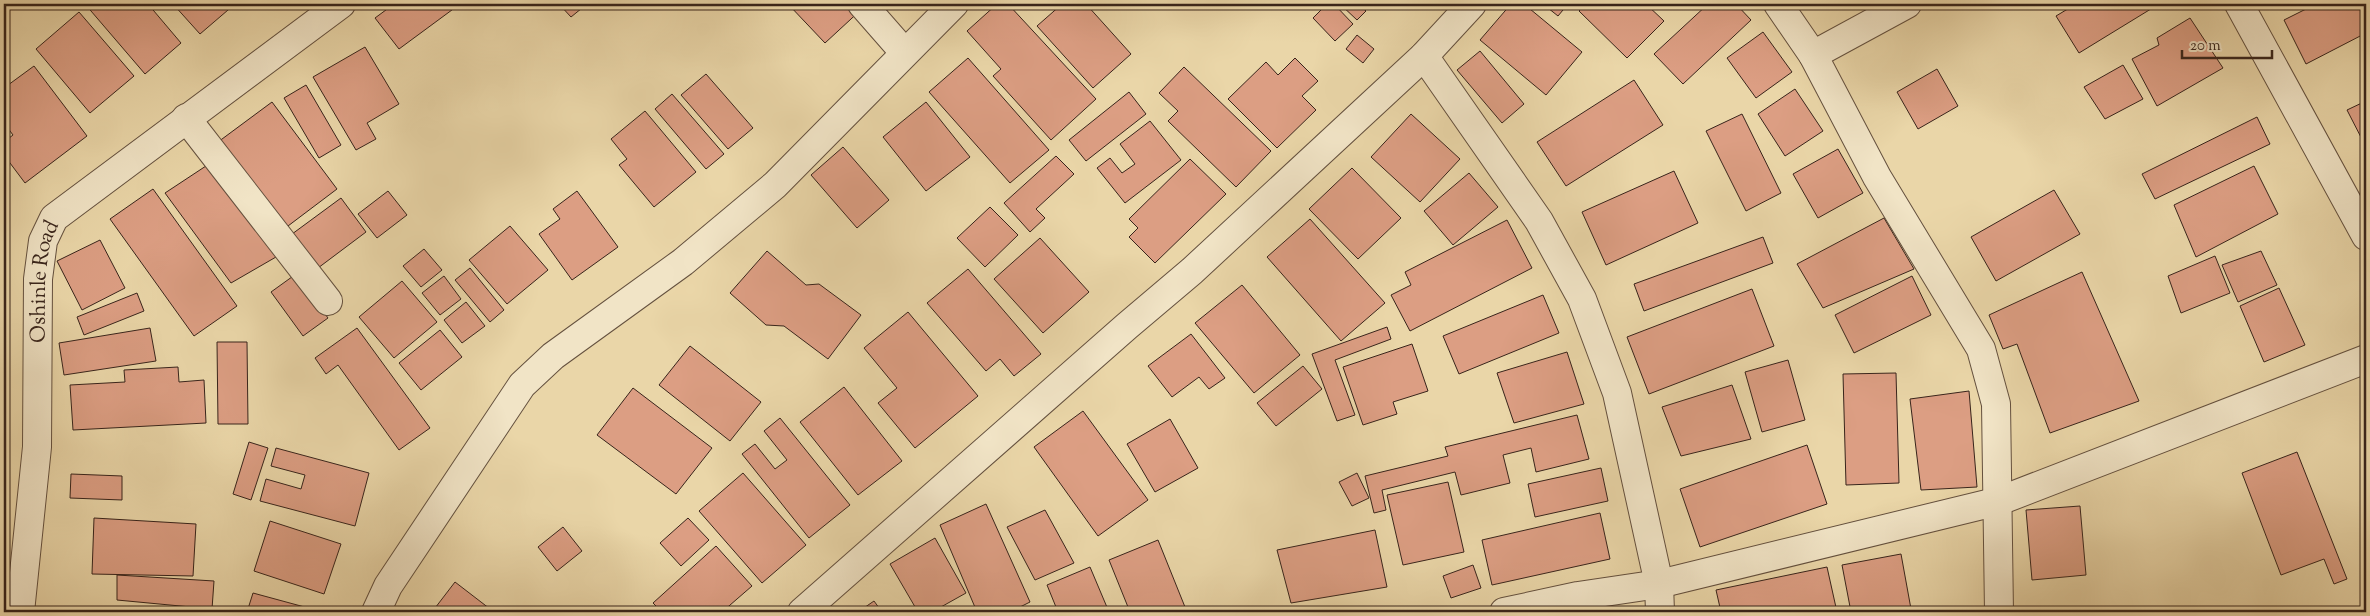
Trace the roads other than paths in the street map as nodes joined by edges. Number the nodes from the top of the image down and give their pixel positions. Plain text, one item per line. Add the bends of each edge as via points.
1 (341, 4) edge
2 (862, 4) edge
3 (954, 4) edge
4 (1472, 4) edge
5 (1778, 4) edge
6 (1907, 4) edge
7 (2239, 4) edge
8 (904, 52) junction
9 (1813, 55) junction
10 (1424, 56) junction
11 (186, 118) junction
12 (2366, 236) edge
13 (328, 301) dead end
14 (2366, 359) edge
15 (1999, 501) junction
16 (1659, 584) junction
17 (20, 612) edge
18 (376, 612) edge
19 (802, 612) edge
20 (1504, 612) edge
21 (1660, 612) edge
22 (1999, 612) edge

1 - 11 street, Oshinle Road
2 - 8 street
3 - 8 street
4 - 10 street
5 - 9 street
6 - 9 street
7 - 12 street
8 - 18 street via 775,185 683,262 553,356 522,385 388,586
9 - 15 street via 1877,177 1981,349 1996,404
10 - 16 street via 1540,221 1582,299 1617,393
10 - 19 street via 1192,271
11 - 13 street
11 - 17 street, Oshinle Road via 54,218 43,241 38,279 37,447
14 - 15 street
15 - 16 street
15 - 22 street
16 - 20 street via 1578,596
16 - 21 street

